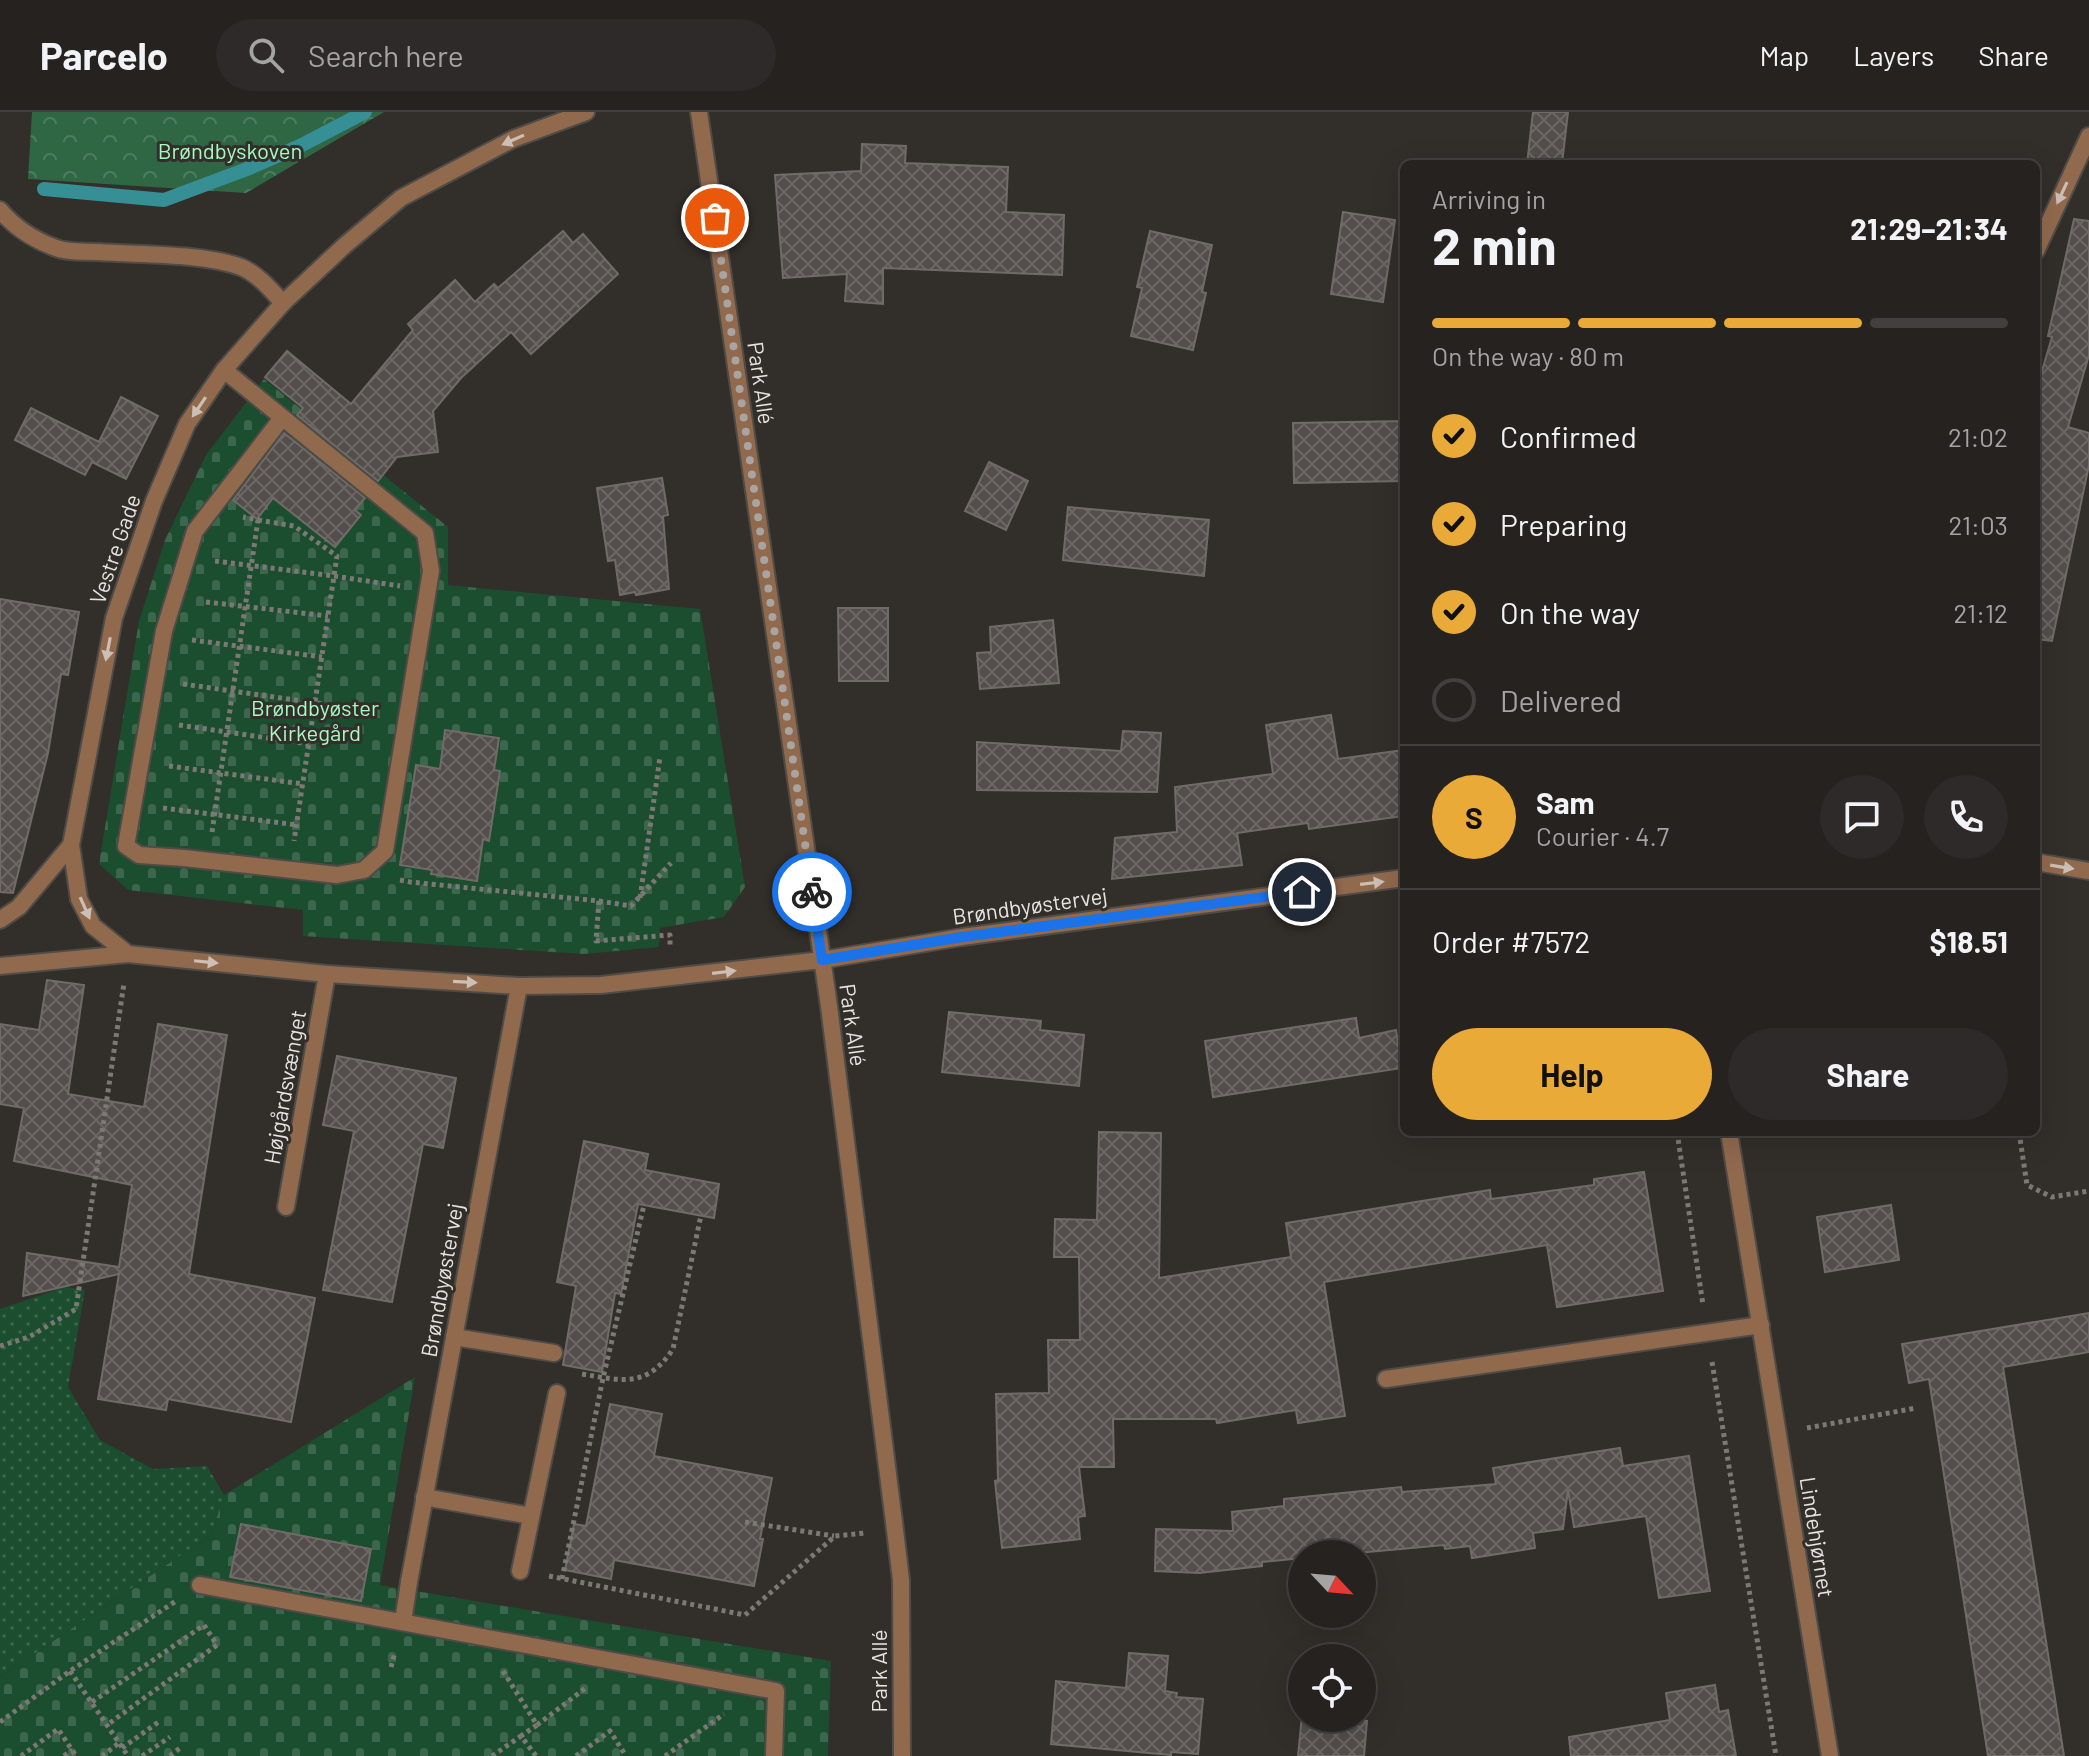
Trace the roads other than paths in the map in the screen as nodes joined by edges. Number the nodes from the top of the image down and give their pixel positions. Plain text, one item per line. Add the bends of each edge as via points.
1 (586, 112) edge
2 (699, 112) edge
3 (2089, 136) edge
4 (0, 210) edge
5 (2040, 242) edge
6 (283, 303) junction
7 (224, 370) junction
8 (282, 418) junction
9 (71, 845) junction
10 (2040, 863) edge
11 (2089, 871) edge
12 (1400, 879) edge
13 (0, 920) edge
14 (128, 954) junction
15 (822, 960) junction
16 (0, 966) edge
17 (327, 974) junction
18 (519, 986) junction
19 (1730, 1136) edge
20 (286, 1207) dead end
21 (1761, 1325) junction
22 (454, 1337) junction
23 (554, 1353) dead end
24 (1386, 1379) dead end
25 (557, 1393) dead end
26 (424, 1497) junction
27 (531, 1516) junction
28 (520, 1571) road end
29 (200, 1585) road end
30 (403, 1622) junction
31 (774, 1756) edge
32 (902, 1756) edge
33 (1830, 1756) edge

1 -> 6 street, Vestre Gade via 513,139 401,198
2 - 15 street, Park Allé
3 -> 5 street
4 - 6 street via 12,225 59,250 193,258 243,268
6 - 7 street, Vestre Gade
7 - 8 street
7 -> 9 street, Vestre Gade via 187,424 114,618
8 - 8 street via 195,531 163,637 126,846 139,855 337,875 364,870 385,851 431,571 425,533
9 - 13 street, Vestre Gade via 19,907
9 -> 14 street, Vestre Gade via 79,899 93,926
10 -> 11 street
15 -> 12 street, Brøndbyøstervej
14 - 16 street, Brøndbyøstervej
14 -> 17 street, Brøndbyøstervej
18 -> 15 street, Brøndbyøstervej via 601,985
15 - 32 street, Park Allé via 901,1580
17 -> 18 street, Brøndbyøstervej
17 - 20 street, Højgårdsvænget
18 - 22 street, Brøndbyøstervej
19 - 21 street, Lindehjørnet
21 - 24 street
21 - 33 street, Lindehjørnet
22 - 23 street
22 - 26 street, Brøndbyøstervej
25 - 27 street
26 - 27 street
26 - 30 street, Brøndbyøstervej
27 - 28 street
29 - 30 street
30 - 31 street via 776,1691

